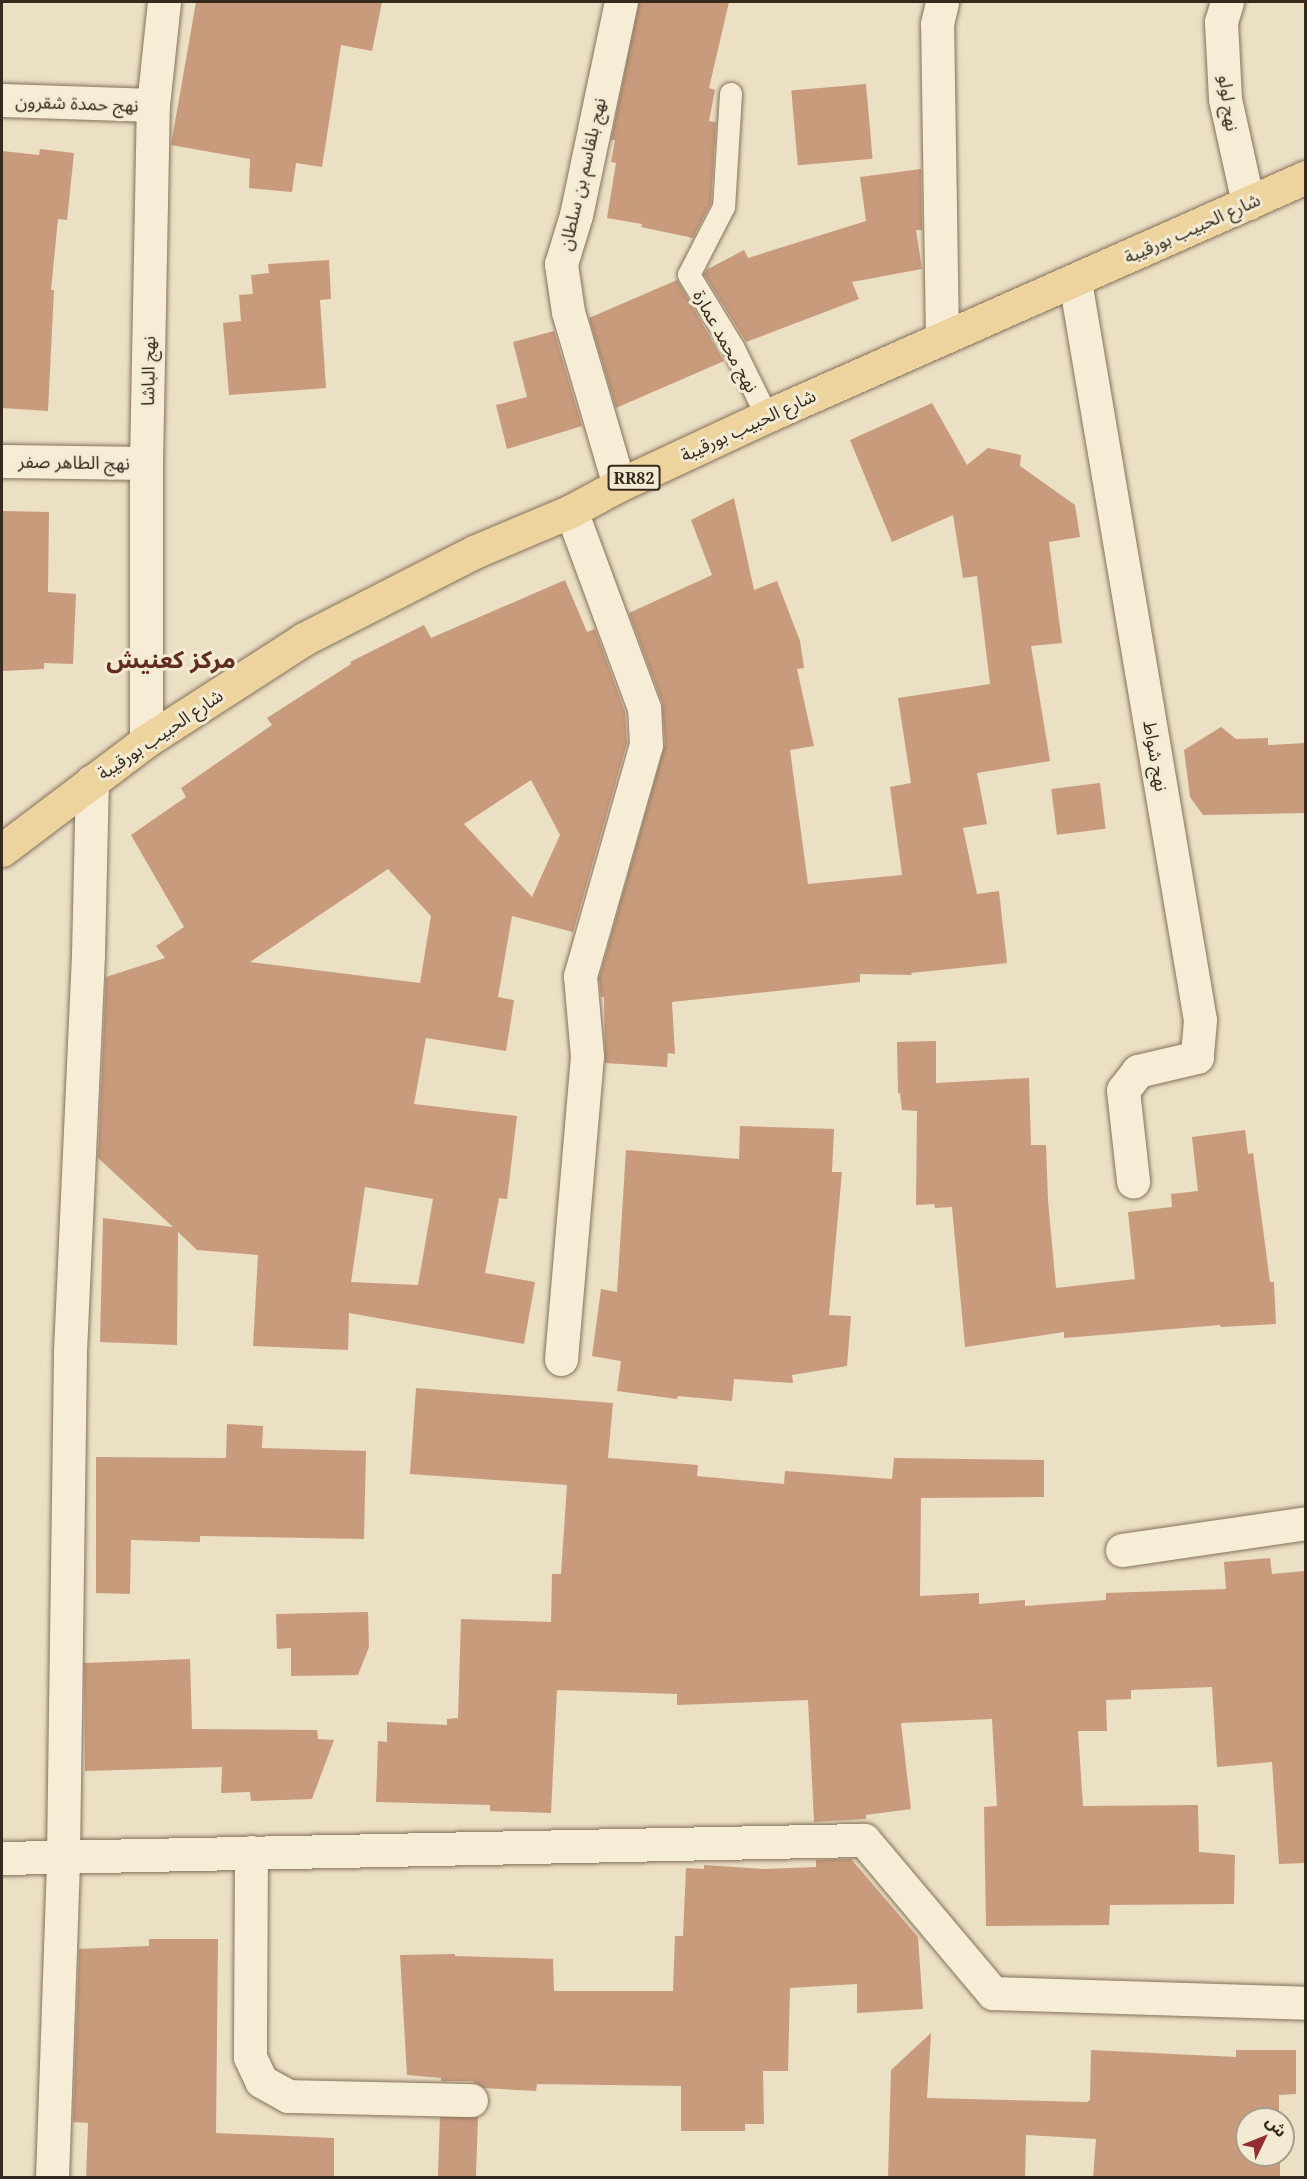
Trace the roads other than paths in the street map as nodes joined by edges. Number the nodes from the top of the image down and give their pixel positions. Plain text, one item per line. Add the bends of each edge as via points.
1 (164, 2) edge
2 (621, 2) edge
3 (942, 2) edge
4 (1227, 2) edge
5 (731, 94) dead end
6 (2, 100) edge
7 (153, 105) junction
8 (1305, 177) edge
9 (1248, 203) junction
10 (1075, 281) junction
11 (942, 337) junction
12 (767, 416) junction
13 (2, 461) edge
14 (146, 463) junction
15 (619, 485) junction
16 (571, 511) junction
17 (146, 741) junction
18 (92, 781) junction
19 (2, 850) edge
20 (1133, 1180) dead end
21 (561, 1359) dead end
22 (1305, 1523) edge
23 (1122, 1550) dead end
24 (251, 1852) junction
25 (63, 1855) junction
26 (2, 1858) edge
27 (1305, 2003) edge
28 (471, 2100) dead end
29 (52, 2178) edge

1 - 7 street, نهج الباشا
2 - 15 street, نهج بلقاسم بن سلطان via 576,215 561,264 567,312
3 - 11 street via 937,24
4 - 9 street, نهج لولو via 1221,22 1225,99
5 - 12 lane, نهج محمد عمارة via 724,207 689,275 734,349
6 - 7 street, نهج حمدة شقرون
7 - 14 street, نهج الباشا
8 - 9 main road, شارع الحبيب بورقيبة / RR82
9 - 10 main road, شارع الحبيب بورقيبة / RR82
10 - 11 main road, شارع الحبيب بورقيبة / RR82
10 - 20 street, نهج شواط via 1200,1020 1197,1058 1138,1071 1123,1090
11 - 12 main road, شارع الحبيب بورقيبة / RR82
12 - 15 main road, شارع الحبيب بورقيبة / RR82
13 - 14 street, نهج الطاهر صفر
14 - 17 street, نهج الباشا
15 - 16 main road, شارع الحبيب بورقيبة / RR82
16 - 17 main road, شارع الحبيب بورقيبة / RR82 via 474,552 304,639
16 - 21 street via 644,708 645,745 580,976 587,1056
17 - 18 main road, شارع الحبيب بورقيبة / RR82
18 - 19 main road, شارع الحبيب بورقيبة / RR82
18 - 25 street via 70,1351
22 - 23 street
24 - 25 street
24 - 27 street via 864,1840 993,1993
24 - 28 street via 250,2057 261,2081 288,2096
25 - 26 street
25 - 29 street

